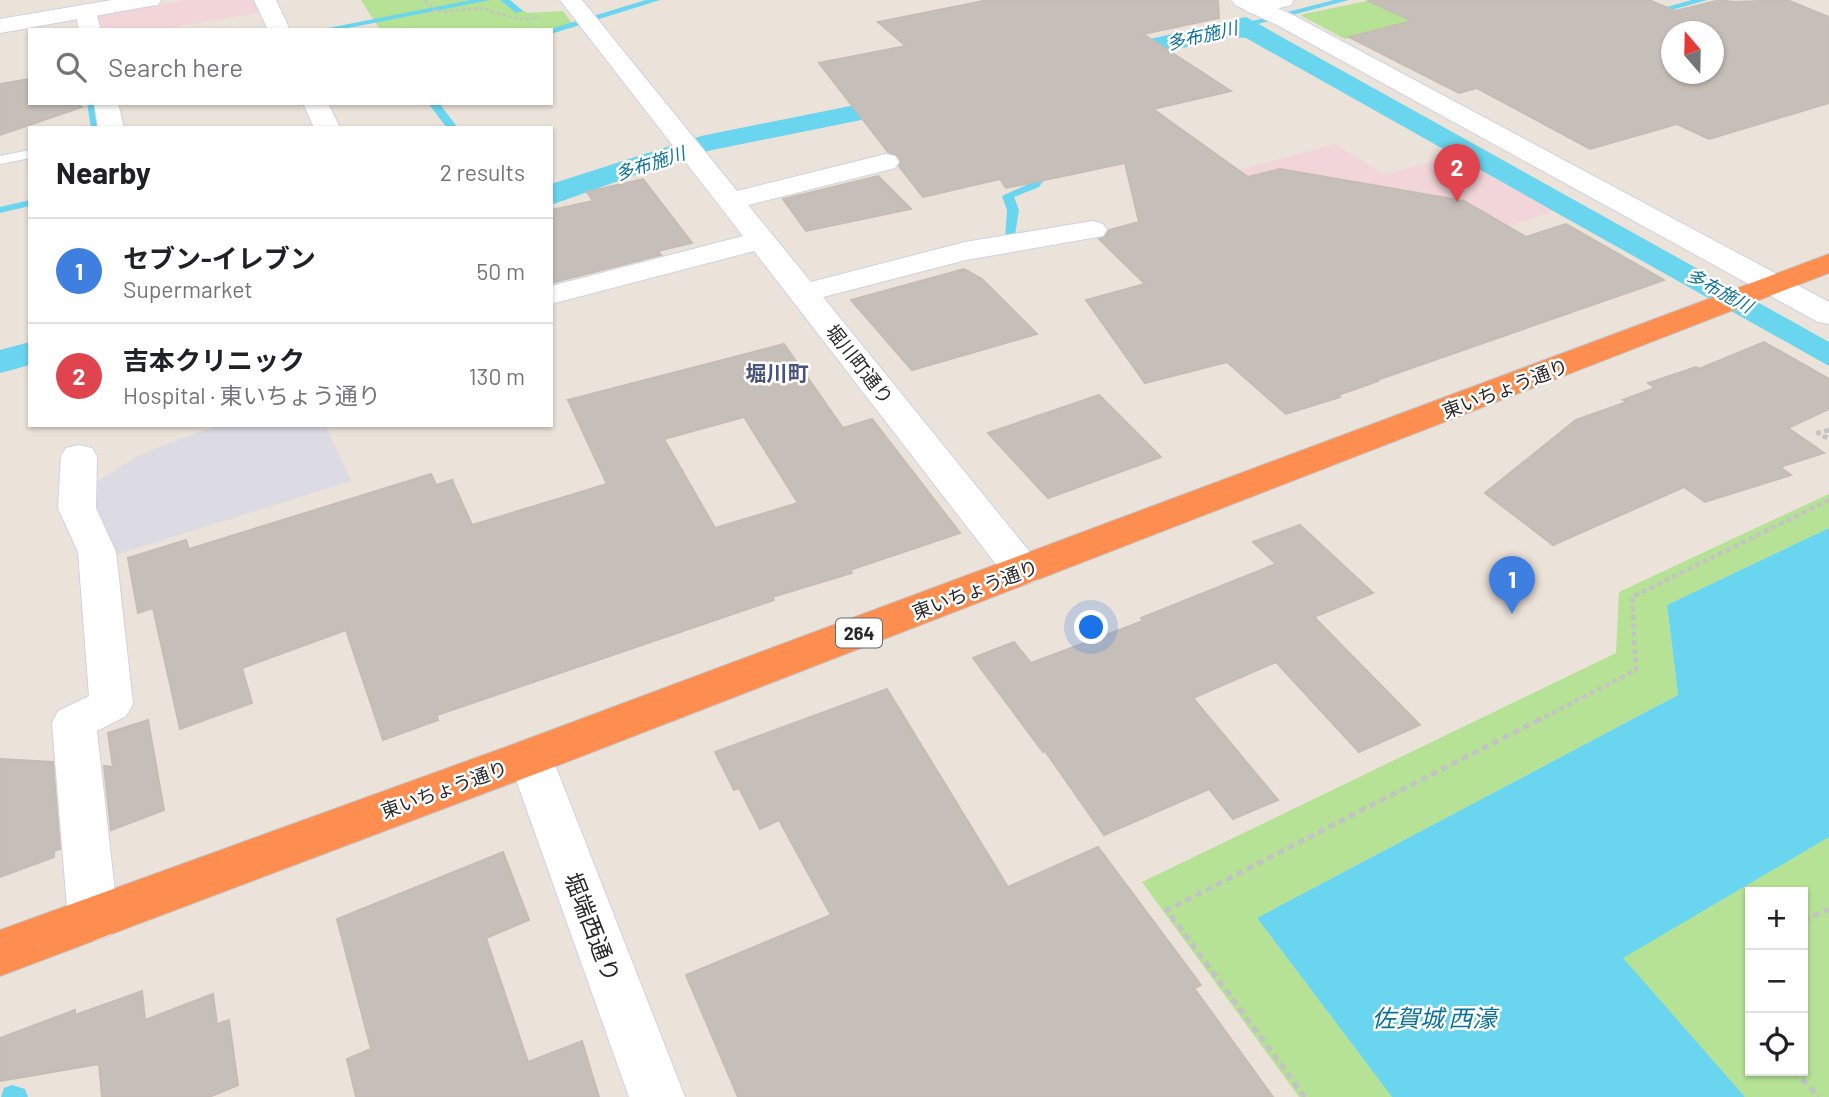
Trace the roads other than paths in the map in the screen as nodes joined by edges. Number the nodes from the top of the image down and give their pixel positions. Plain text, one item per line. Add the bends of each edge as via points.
1 (150, 0) edge
2 (265, 0) edge
3 (1267, 8) edge
4 (583, 15) edge
5 (88, 20) edge
6 (0, 26) edge
7 (278, 28) edge
8 (106, 105) edge
9 (316, 105) edge
10 (111, 126) edge
11 (326, 126) edge
12 (28, 154) edge
13 (0, 160) edge
14 (887, 162) dead end
15 (731, 201) junction
16 (1093, 230) dead end
17 (762, 240) junction
18 (1829, 263) edge
19 (1765, 288) junction
20 (803, 293) junction
21 (553, 294) edge
22 (1829, 315) edge
23 (79, 456) dead end
24 (1023, 571) junction
25 (530, 757) junction
26 (93, 919) junction
27 (0, 953) edge
28 (657, 1097) edge

1 - 5 street
2 - 7 street
3 - 19 street
4 - 15 street, 堀川町通り
5 - 6 street
8 - 10 street
9 - 11 street
12 - 13 lane
14 - 15 street
15 - 17 street, 堀川町通り
16 - 20 street via 965,251
17 - 20 street, 堀川町通り
17 - 21 street
18 - 19 highway, 東いちょう通り / 264
19 - 22 street
19 - 24 highway, 東いちょう通り / 264
20 - 24 street, 堀川町通り
23 - 26 street via 77,508 97,552 111,704 74,723
24 - 25 highway, 東いちょう通り / 264
25 - 26 highway, 東いちょう通り / 264
25 - 28 street, 堀端西通り
26 - 27 highway, 東いちょう通り / 264

